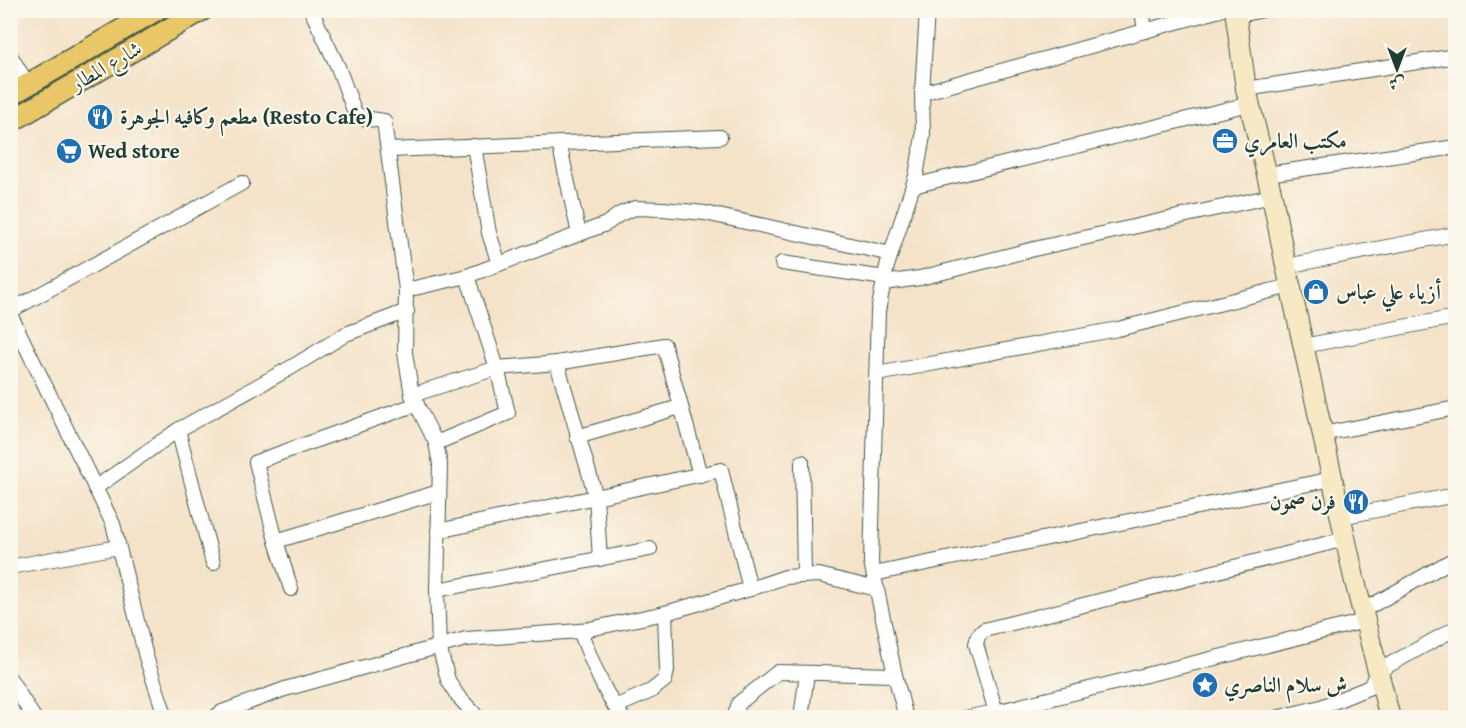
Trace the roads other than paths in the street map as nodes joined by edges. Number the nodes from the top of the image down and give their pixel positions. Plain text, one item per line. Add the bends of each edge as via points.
1 (156, 10) edge
2 (202, 10) edge
3 (311, 10) edge
4 (927, 10) edge
5 (1142, 10) edge
6 (1263, 10) edge
7 (1230, 12) edge
8 (1145, 31) junction
9 (10, 56) edge
10 (1455, 56) edge
11 (19, 90) edge
12 (922, 93) junction
13 (1247, 97) junction
14 (10, 122) edge
15 (720, 137) dead end
16 (559, 143) junction
17 (474, 147) junction
18 (1455, 147) edge
19 (389, 150) junction
20 (1267, 174) junction
21 (242, 183) dead end
22 (913, 186) junction
23 (1272, 196) junction
24 (579, 234) junction
25 (1455, 234) edge
26 (891, 254) junction
27 (782, 263) dead end
28 (499, 264) junction
29 (1286, 266) junction
30 (467, 276) junction
31 (885, 281) junction
32 (1290, 286) junction
33 (406, 290) junction
34 (407, 311) junction
35 (10, 313) edge
36 (1455, 317) edge
37 (1303, 346) junction
38 (557, 363) junction
39 (497, 368) junction
40 (877, 374) junction
41 (415, 399) junction
42 (680, 408) junction
43 (1455, 408) edge
44 (178, 430) junction
45 (1322, 434) junction
46 (577, 437) junction
47 (436, 443) junction
48 (802, 462) dead end
49 (699, 475) junction
50 (1332, 479) junction
51 (95, 488) junction
52 (439, 492) junction
53 (1455, 495) edge
54 (596, 497) junction
55 (1340, 517) junction
56 (438, 531) junction
57 (1345, 539) junction
58 (276, 541) junction
59 (118, 547) junction
60 (650, 549) dead end
61 (1455, 558) edge
62 (600, 559) junction
63 (213, 563) dead end
64 (10, 567) edge
65 (874, 574) junction
66 (804, 576) junction
67 (291, 589) dead end
68 (750, 589) junction
69 (877, 589) junction
70 (437, 590) junction
71 (665, 613) junction
72 (1363, 616) junction
73 (1455, 628) edge
74 (580, 631) junction
75 (439, 646) junction
76 (1378, 670) junction
77 (807, 673) junction
78 (895, 675) junction
79 (10, 679) edge
80 (619, 712) edge
81 (996, 712) junction
82 (34, 717) edge
83 (166, 717) edge
84 (214, 717) edge
85 (478, 717) edge
86 (734, 717) edge
87 (801, 717) edge
88 (906, 717) edge
89 (964, 717) edge
90 (1276, 717) edge
91 (1390, 717) edge

1 - 11 main road, شارع المطار
2 - 14 main road, شارع المطار
3 - 19 street via 355,113 384,121
4 - 12 street
5 - 8 street
6 - 7 street
7 - 8 street
7 - 13 street
8 - 12 street
9 - 11 street
10 - 13 street
12 - 22 street via 923,136
13 - 20 street
13 - 22 street
15 - 16 street
16 - 17 street
16 - 24 street
17 - 19 street
17 - 28 street via 489,232
18 - 20 street
19 - 33 street
20 - 23 street
21 - 35 street
22 - 26 street
23 - 29 street
23 - 31 street via 920,278
24 - 26 street via 635,208 663,208 705,213
24 - 28 street
25 - 29 street
26 - 31 street
27 - 31 street
28 - 30 street
29 - 32 street
30 - 33 street
30 - 39 street
31 - 40 street via 878,311
32 - 37 street
32 - 40 street via 1118,329
33 - 34 street
34 - 41 street via 405,353
34 - 44 street via 346,334
35 - 51 street
36 - 37 street
37 - 45 street
38 - 39 street
38 - 42 street via 664,345
38 - 46 street
39 - 41 street
39 - 47 street via 508,413
40 - 65 street via 871,562
41 - 47 street
41 - 58 street via 256,462
42 - 46 street
42 - 49 street
43 - 45 street
44 - 51 street
44 - 63 street
45 - 50 street
46 - 54 street
47 - 52 street
48 - 66 street
49 - 54 street
49 - 68 street via 721,470
50 - 55 street
50 - 65 street
51 - 59 street via 113,524
52 - 56 street
52 - 58 street
53 - 55 street
54 - 56 street
54 - 62 street
55 - 57 street
56 - 70 street
57 - 72 street
57 - 81 street via 984,630 976,644
58 - 67 street
59 - 64 street
59 - 83 street
60 - 62 street
61 - 72 street
62 - 70 street
65 - 69 street
66 - 68 street via 785,577
66 - 69 street via 819,575
68 - 71 street
69 - 78 street
70 - 75 street
71 - 74 street
71 - 80 street via 665,680
72 - 76 street
72 - 81 street
73 - 76 street
74 - 75 street via 475,638
74 - 80 street
75 - 84 street via 285,689
75 - 85 street via 448,680
76 - 90 street via 1370,687 1321,707
76 - 91 street
77 - 78 street
77 - 86 street via 778,672 739,703
77 - 87 street
78 - 88 street
79 - 82 street
81 - 89 street

